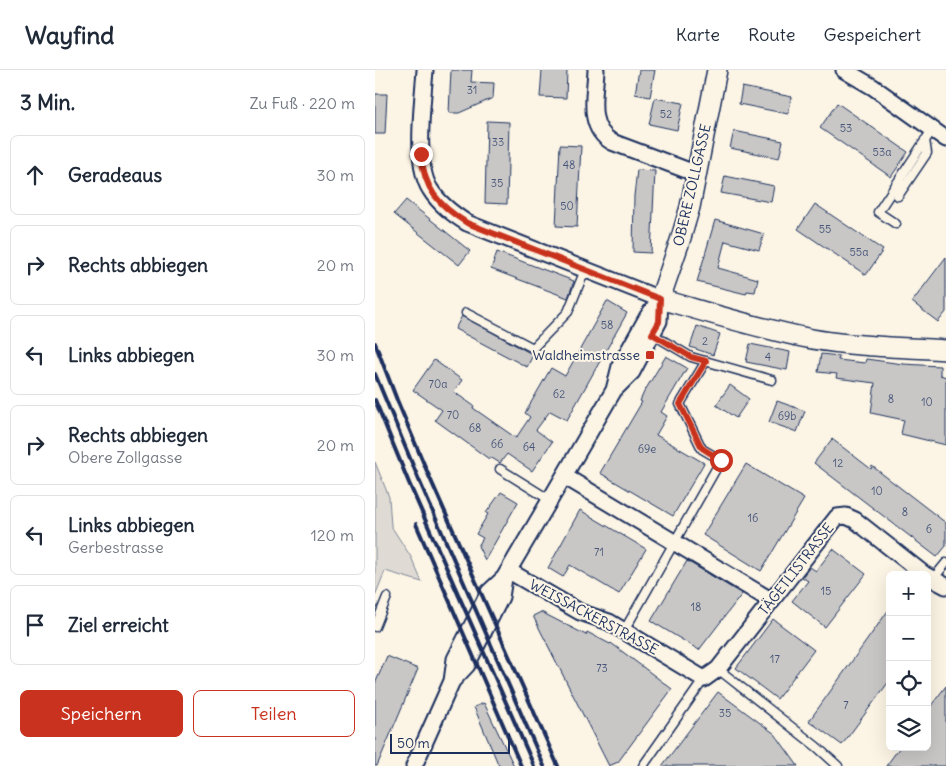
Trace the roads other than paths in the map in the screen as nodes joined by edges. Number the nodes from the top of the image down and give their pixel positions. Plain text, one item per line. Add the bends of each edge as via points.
1 (425, 70) edge
2 (596, 70) edge
3 (717, 70) edge
4 (844, 70) edge
5 (929, 135) junction
6 (946, 139) edge
7 (697, 174) junction
8 (898, 196) dead end
9 (896, 224) dead end
10 (585, 270) junction
11 (660, 299) junction
12 (466, 312) dead end
13 (652, 334) junction
14 (946, 350) edge
15 (706, 361) junction
16 (772, 380) dead end
17 (614, 390) junction
18 (500, 469) dead end
19 (564, 476) junction
20 (550, 500) junction
21 (674, 542) junction
22 (946, 563) edge
23 (507, 575) junction
24 (933, 579) edge
25 (387, 597) dead end
26 (772, 601) junction
27 (375, 627) edge
28 (624, 631) junction
29 (718, 669) junction
30 (704, 679) junction
31 (414, 766) edge
32 (643, 766) edge
33 (838, 766) edge

1 - 10 street via 421,154 429,188 441,203 467,223
2 - 7 street via 594,115 598,131 612,142
3 - 7 street, OBERE ZOLLGASSE
4 - 5 street via 873,87
5 - 6 street
5 - 8 lane via 927,153
5 - 9 lane via 878,212
7 - 11 street, OBERE ZOLLGASSE via 680,241
10 - 11 street
10 - 12 lane via 568,312 533,348
11 - 13 street, OBERE ZOLLGASSE via 659,322
11 - 14 street via 814,339
11 - 17 street, OBERE ZOLLGASSE via 620,366
13 - 15 lane via 691,357
13 - 17 street, OBERE ZOLLGASSE via 632,372
15 - 16 lane
15 - 21 lane via 680,404 702,448 721,460
17 - 19 street, OBERE ZOLLGASSE
18 - 20 lane
19 - 20 street, OBERE ZOLLGASSE
19 - 21 street
20 - 23 street, OBERE ZOLLGASSE
21 - 26 street
21 - 28 lane
22 - 24 lane
23 - 28 street, WEISSACKERSTRASSE
23 - 31 street, OBERE ZOLLGASSE via 501,597 467,665 451,681
24 - 26 street, TÄGETLISTRASSE via 855,520 837,517
25 - 27 lane
26 - 29 street, TÄGETLISTRASSE
28 - 30 street, WEISSACKERSTRASSE
29 - 30 street, TÄGETLISTRASSE
29 - 33 lane
30 - 32 lane

